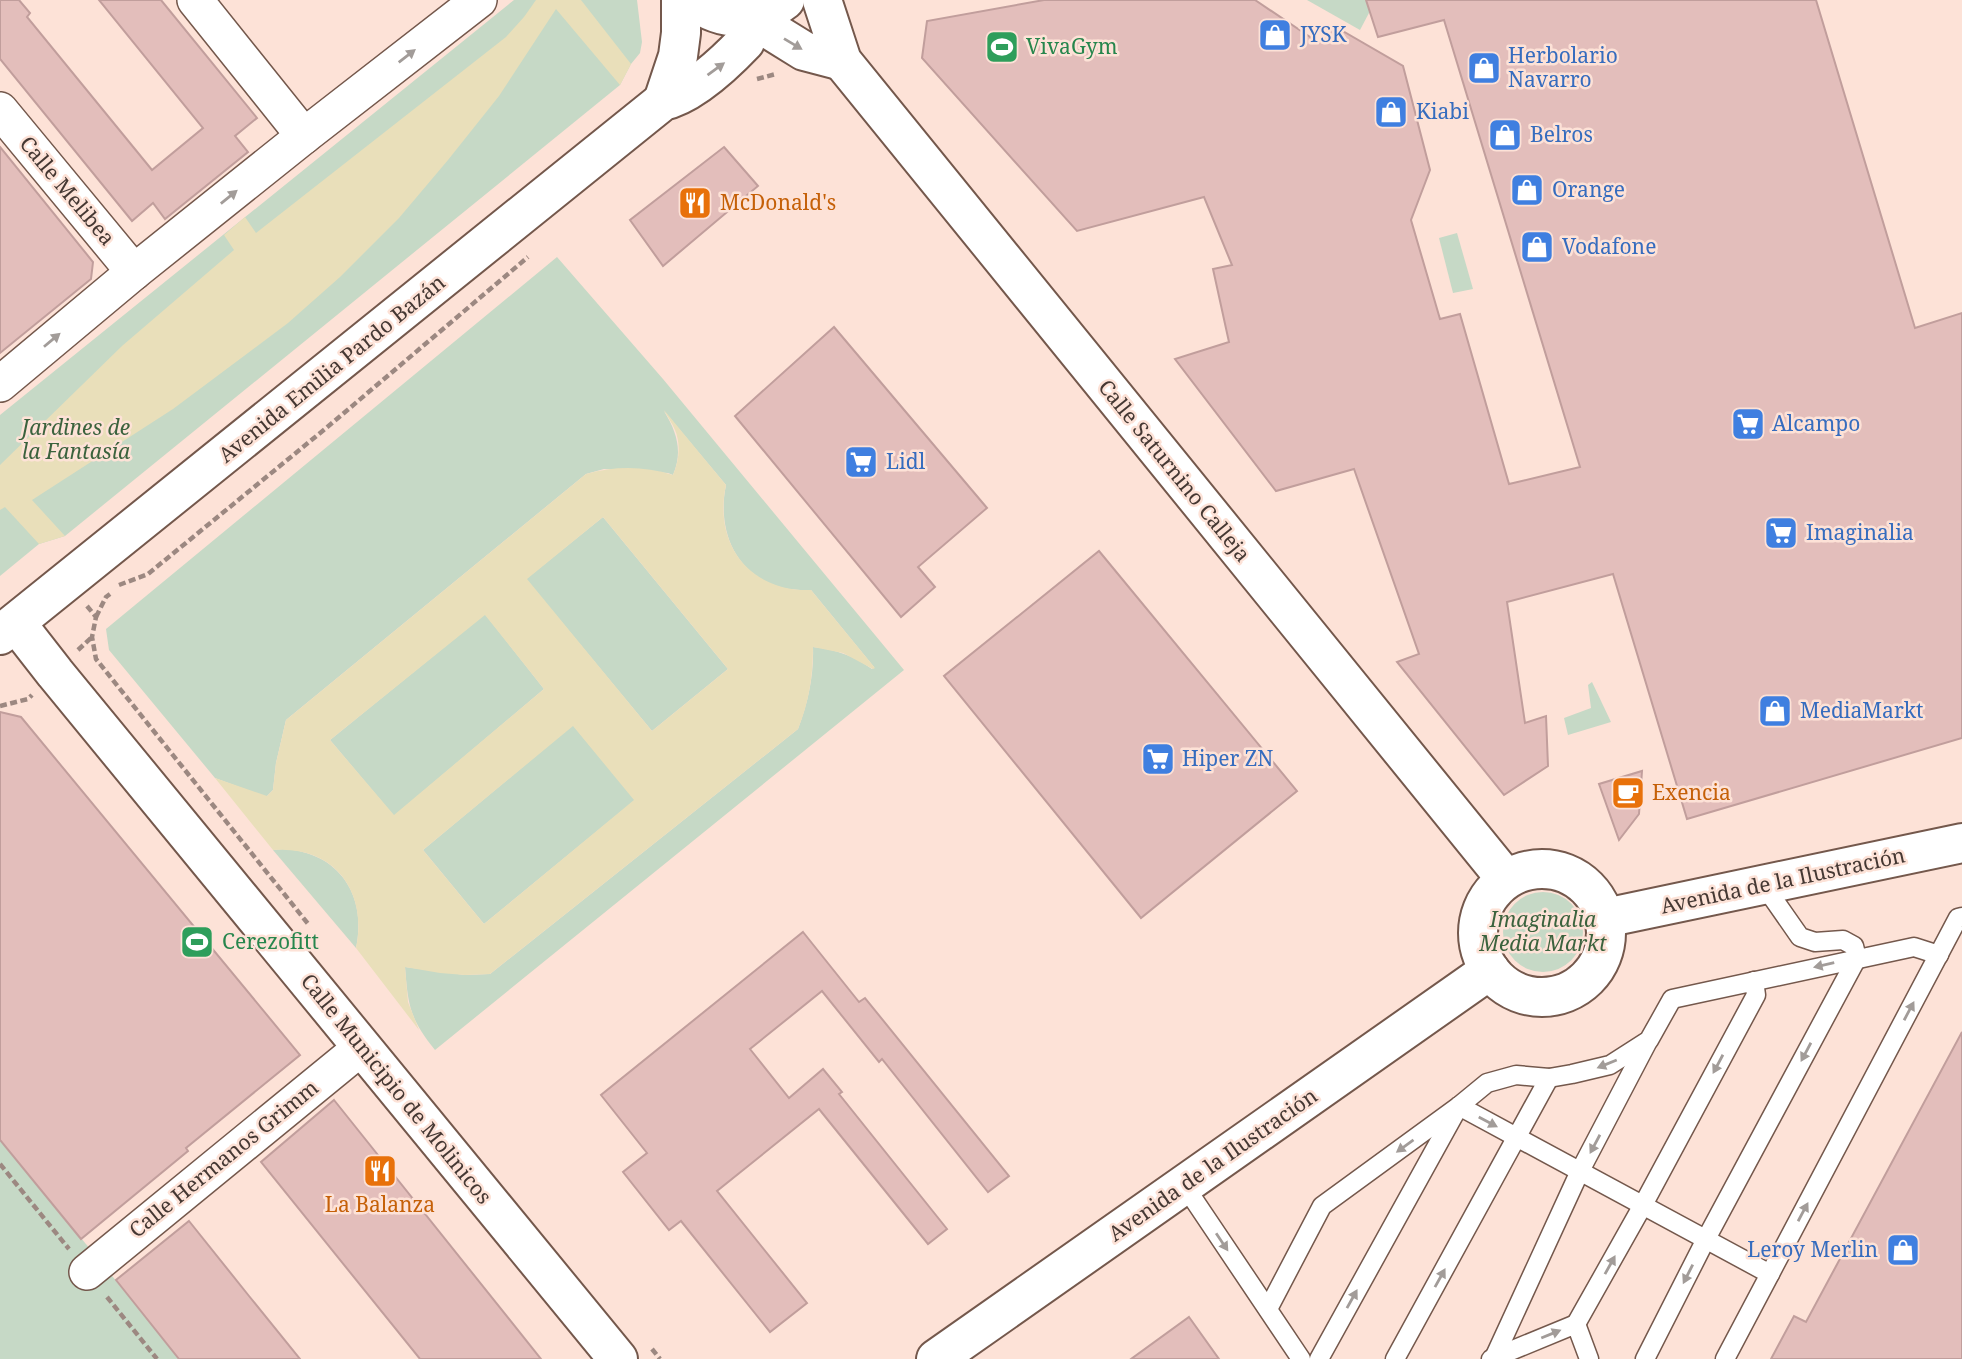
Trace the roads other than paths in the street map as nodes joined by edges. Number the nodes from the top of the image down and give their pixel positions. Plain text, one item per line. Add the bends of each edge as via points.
1 (195, 0) edge
2 (681, 0) edge
3 (693, 0) edge
4 (785, 0) edge
5 (822, 0) edge
6 (476, 1) edge
7 (747, 18) junction
8 (842, 61) junction
9 (663, 102) junction
10 (0, 110) edge
11 (304, 136) junction
12 (135, 272) junction
13 (0, 384) edge
14 (7, 628) edge
15 (1962, 843) edge
16 (1506, 879) junction
17 (1763, 884) junction
18 (1962, 917) edge
19 (1605, 918) junction
20 (1938, 955) junction
21 (1857, 958) junction
22 (1490, 970) junction
23 (1754, 981) junction
24 (1649, 1040) junction
25 (362, 1047) junction
26 (1549, 1078) junction
27 (1459, 1107) junction
28 (1517, 1138) junction
29 (1580, 1171) junction
30 (1184, 1185) junction
31 (1643, 1205) junction
32 (1706, 1239) junction
33 (87, 1272) dead end
34 (1770, 1274) junction
35 (1268, 1309) junction
36 (1576, 1324) junction
37 (635, 1354) edge
38 (1492, 1358) edge
39 (936, 1359) edge
40 (1301, 1359) edge
41 (1319, 1359) edge
42 (1395, 1359) edge
43 (1590, 1359) edge
44 (1644, 1359) edge
45 (1725, 1359) edge

1 - 11 street
2 - 9 street via 678,56
3 - 7 street via 712,12
4 - 7 street
5 - 8 street, Calle Saturnino Calleja
11 -> 6 street
7 -> 8 street via 804,51
9 -> 7 street, Avenida Emilia Pardo Bazán via 675,99 725,62 745,42
8 - 16 street, Calle Saturnino Calleja
9 - 14 street, Avenida Emilia Pardo Bazán
10 - 12 street, Calle Melibea
12 -> 11 street
13 -> 12 street
14 - 25 street, Calle Municipio de Molinicos
15 - 17 street, Avenida de la Ilustración
16 - 19 street via 1539,868 1574,876 1599,901
16 - 22 street via 1481,911 1481,952
17 - 19 street, Avenida de la Ilustración
17 - 21 lane via 1800,937 1815,942 1843,940 1854,946
18 - 20 lane
19 - 22 street via 1606,944 1596,968 1578,986 1555,996 1536,997 1502,984
20 - 21 lane via 1914,947
34 -> 20 lane
21 -> 23 lane
21 -> 32 lane
22 - 30 street, Avenida de la Ilustración
23 - 24 lane via 1672,999
23 -> 31 lane via 1755,995
24 -> 26 lane via 1610,1065
24 -> 29 lane
25 - 33 street, Calle Hermanos Grimm
25 - 37 street, Calle Municipio de Molinicos
26 - 27 lane via 1516,1075 1487,1083
26 - 28 lane
27 -> 28 lane
27 -> 35 lane via 1322,1206
41 -> 27 lane
28 - 29 lane
42 -> 28 lane
29 - 31 lane
29 - 38 lane
30 -> 35 lane
30 - 39 street, Avenida de la Ilustración
31 - 32 lane
36 -> 31 lane
32 - 34 lane
32 -> 44 lane
34 - 45 lane
35 - 40 lane
38 -> 36 lane
36 - 43 lane

